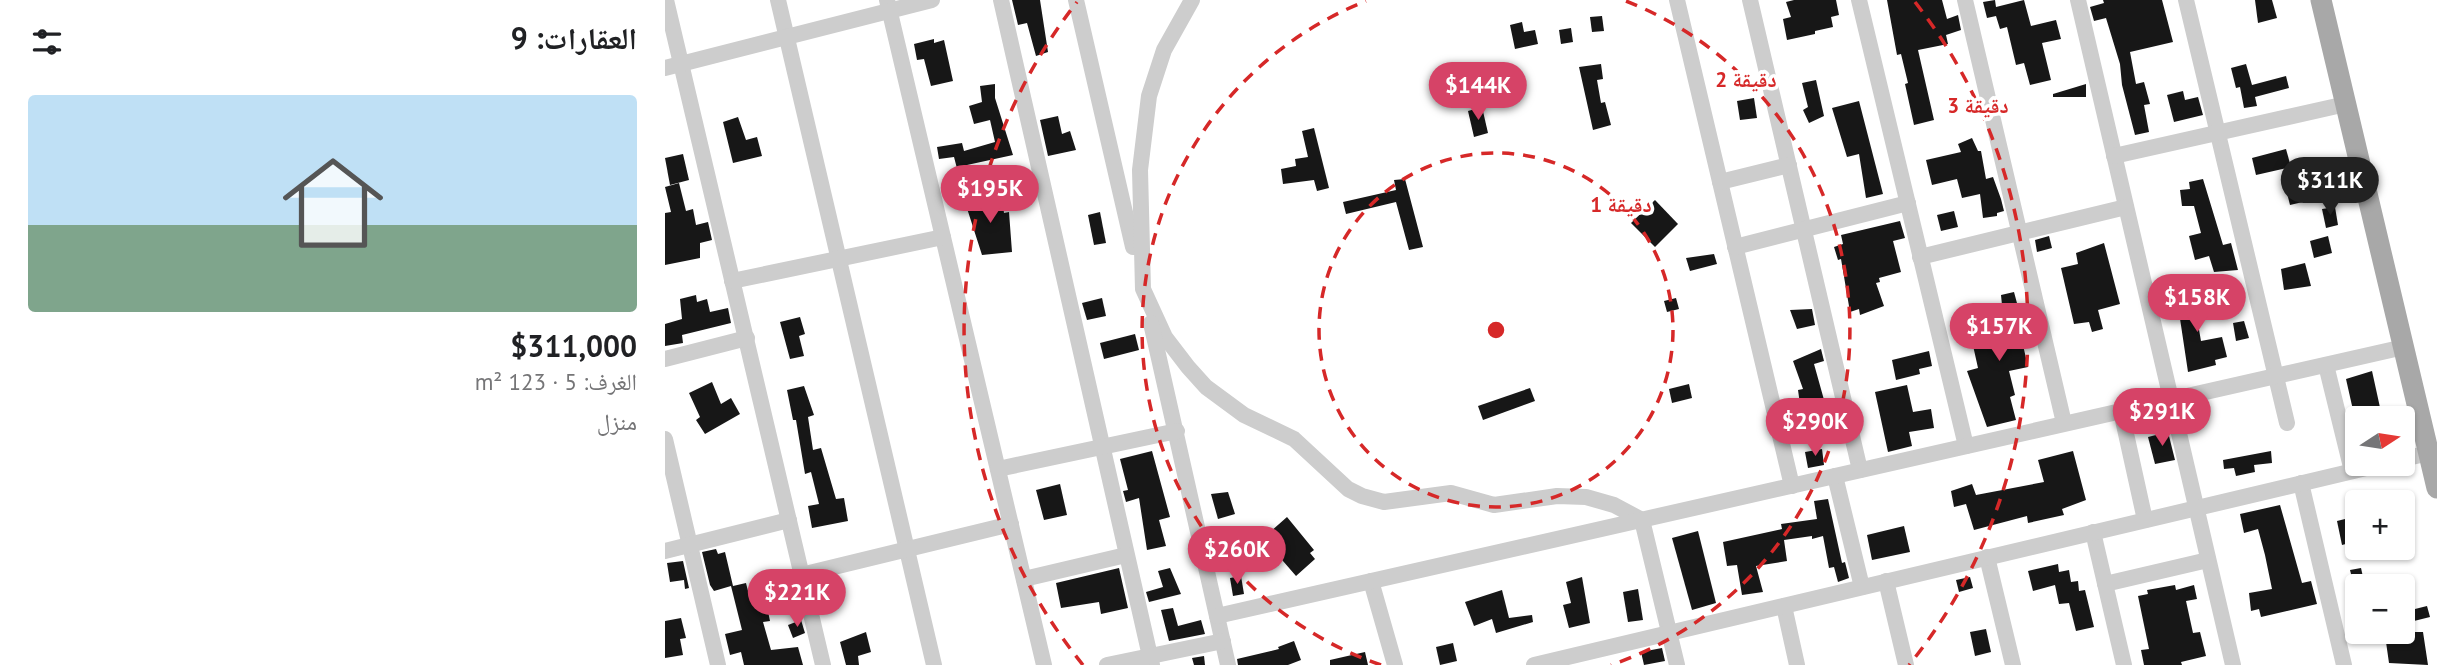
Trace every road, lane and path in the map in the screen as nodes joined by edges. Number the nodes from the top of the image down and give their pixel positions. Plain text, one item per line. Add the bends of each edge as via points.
1 (666, 0) edge
2 (778, 0) edge
3 (932, 0) edge
4 (1001, 0) edge
5 (1076, 0) edge
6 (1192, 0) edge
7 (1677, 0) edge
8 (1750, 0) edge
9 (1859, 0) edge
10 (1965, 0) edge
11 (2078, 0) edge
12 (2186, 0) edge
13 (2321, 0) edge
14 (889, 5) edge
15 (786, 35) junction
16 (681, 64) junction
17 (665, 68) edge
18 (2346, 104) junction
19 (2219, 132) junction
20 (2115, 156) junction
21 (1789, 164) junction
22 (1720, 182) junction
23 (1907, 203) junction
24 (2126, 207) junction
25 (1804, 230) junction
26 (2020, 233) junction
27 (943, 237) junction
28 (1735, 247) junction
29 (1920, 257) junction
30 (839, 259) junction
31 (732, 281) junction
32 (1143, 289) junction
33 (747, 338) junction
34 (2404, 347) junction
35 (665, 359) edge
36 (2326, 365) junction
37 (2277, 376) junction
38 (2172, 400) junction
39 (2121, 411) junction
40 (2064, 423) junction
41 (2287, 423) dead end
42 (1177, 431) junction
43 (665, 439) edge
44 (2345, 442) edge
45 (1966, 446) junction
46 (1101, 447) junction
47 (2429, 453) junction
48 (2415, 456) edge
49 (998, 469) junction
50 (1860, 470) junction
51 (2345, 473) edge
52 (1835, 476) junction
53 (2301, 483) junction
54 (1792, 486) junction
55 (2437, 488) edge
56 (2195, 508) junction
57 (789, 520) junction
58 (1642, 520) junction
59 (2145, 520) junction
60 (1011, 524) junction
61 (2093, 532) junction
62 (690, 545) junction
63 (907, 550) junction
64 (665, 551) edge
65 (1126, 555) junction
66 (1987, 558) junction
67 (2208, 560) junction
68 (801, 575) junction
69 (1024, 579) junction
70 (1371, 581) junction
71 (1886, 582) junction
72 (2105, 584) junction
73 (1862, 587) junction
74 (1784, 606) junction
75 (1217, 616) junction
76 (1669, 633) junction
77 (1223, 641) junction
78 (1151, 660) edge
79 (1559, 662) edge
80 (718, 665) edge
81 (823, 665) edge
82 (935, 665) edge
83 (1045, 665) edge
84 (1107, 665) edge
85 (1228, 665) edge
86 (1395, 665) edge
87 (1534, 665) edge
88 (1677, 665) edge
89 (1797, 665) edge
90 (1906, 665) edge
91 (2013, 665) edge
92 (2125, 665) edge
93 (2233, 665) edge
94 (2344, 665) edge

1 - 16 street
2 - 15 street
3 - 14 street
4 - 46 street
5 - 32 street
6 - 32 street via 1164,50 1149,96 1140,170
7 - 22 street
8 - 21 street
9 - 23 street
10 - 26 street
11 - 20 street
12 - 19 street
13 - 18 main road
14 - 15 street
14 - 27 street
15 - 16 street
15 - 30 street
16 - 17 street
16 - 31 street
18 - 19 street
18 - 34 main road
19 - 20 street
19 - 37 street
20 - 24 street
21 - 22 street
21 - 25 street
22 - 28 street
23 - 25 street
23 - 29 street
24 - 26 street
24 - 38 street
25 - 28 street
25 - 50 street
26 - 29 street
26 - 40 street
27 - 30 street
27 - 49 street
28 - 54 street
29 - 45 street
30 - 31 street
30 - 63 street
31 - 33 street
32 - 42 street
32 - 58 street via 1165,337 1206,387 1244,415 1294,439 1348,489 1362,496 1384,502 1451,493 1494,505 1557,496 1586,497
33 - 35 street
33 - 57 street
34 - 36 street
34 - 47 main road
36 - 37 street
36 - 44 street
37 - 38 street
37 - 41 street
38 - 39 street
38 - 56 street
39 - 40 street
39 - 59 street
40 - 45 street
42 - 46 street
42 - 75 street
43 - 62 street
45 - 50 street
46 - 49 street
46 - 65 street
47 - 48 street
47 - 55 main road
49 - 60 street
50 - 52 street
51 - 53 street
52 - 54 street
52 - 73 street
53 - 56 street
53 - 94 street
54 - 58 street
56 - 59 street
56 - 67 street
57 - 62 street
57 - 68 street
58 - 70 street
58 - 76 street
59 - 61 street
60 - 63 street
60 - 69 street
61 - 66 street
61 - 72 street
62 - 64 street
62 - 80 street
63 - 68 street
63 - 82 street
65 - 69 street
65 - 78 street
66 - 71 street
66 - 91 street
67 - 72 street
67 - 93 street
68 - 81 street
69 - 83 street
70 - 75 street
70 - 86 street
71 - 73 street
71 - 90 street
72 - 92 street
73 - 74 street
74 - 76 street
74 - 89 street
75 - 77 street
76 - 79 street
76 - 88 street
77 - 78 street
77 - 85 street
78 - 84 street
79 - 87 street

